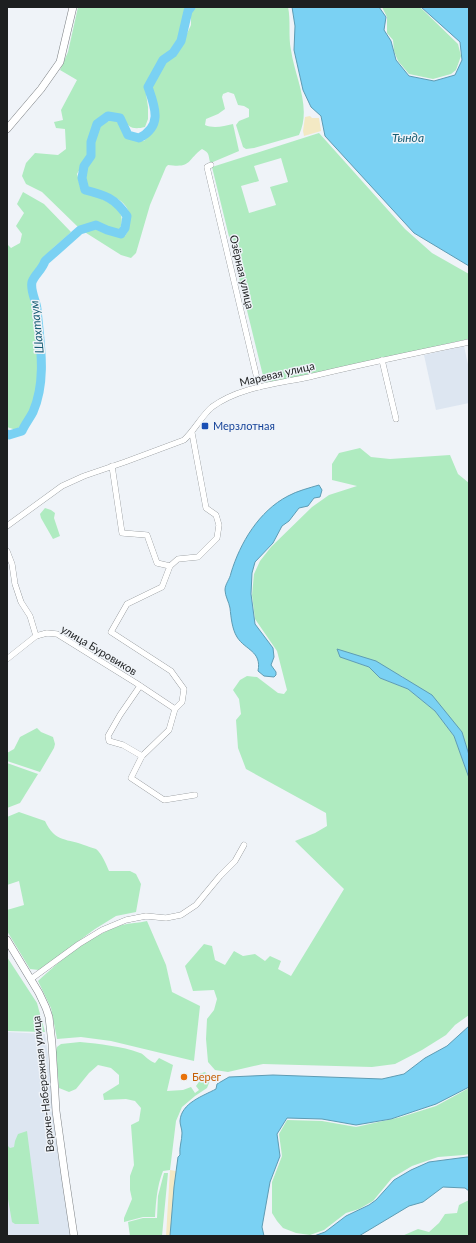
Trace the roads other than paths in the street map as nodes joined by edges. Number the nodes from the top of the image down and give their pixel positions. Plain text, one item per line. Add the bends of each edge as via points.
1 (73, 7) edge
2 (7, 129) edge
3 (211, 165) dead end
4 (469, 342) edge
5 (382, 360) junction
6 (259, 387) junction
7 (396, 419) dead end
8 (192, 433) junction
9 (112, 466) junction
10 (7, 526) edge
11 (7, 551) edge
12 (170, 566) junction
13 (36, 636) junction
14 (7, 659) edge
15 (140, 686) junction
16 (175, 709) junction
17 (142, 756) junction
18 (195, 795) dead end
19 (244, 845) dead end
20 (7, 940) edge
21 (31, 979) junction
22 (74, 1236) edge

1 - 2 street via 60,62
3 - 6 street, Озёрная улица via 207,167
4 - 5 street, Маревая улица
5 - 6 street, Маревая улица
5 - 7 street
6 - 8 street, Маревая улица via 235,394 210,408
8 - 9 street, Маревая улица via 184,440
8 - 12 street via 206,508 216,515 219,525 217,538 198,557 178,560
9 - 10 street, Маревая улица via 62,486
9 - 12 street via 122,533 147,535 157,564
11 - 13 street via 15,584
12 - 16 street via 162,587 127,604 111,632 171,671 184,689 182,702
13 - 14 street
13 - 15 street, улица Буровиков via 57,634
15 - 16 street, улица Буровиков
15 - 17 street, улица Буровиков via 108,736 109,741 123,745
16 - 17 street via 169,730
17 - 18 street via 130,778 164,800
19 - 21 street via 235,861 196,905 181,916 146,916 126,920 102,930
20 - 21 street, Верхне-Набережная улица
21 - 22 street, Верхне-Набережная улица via 49,1017 56,1111

